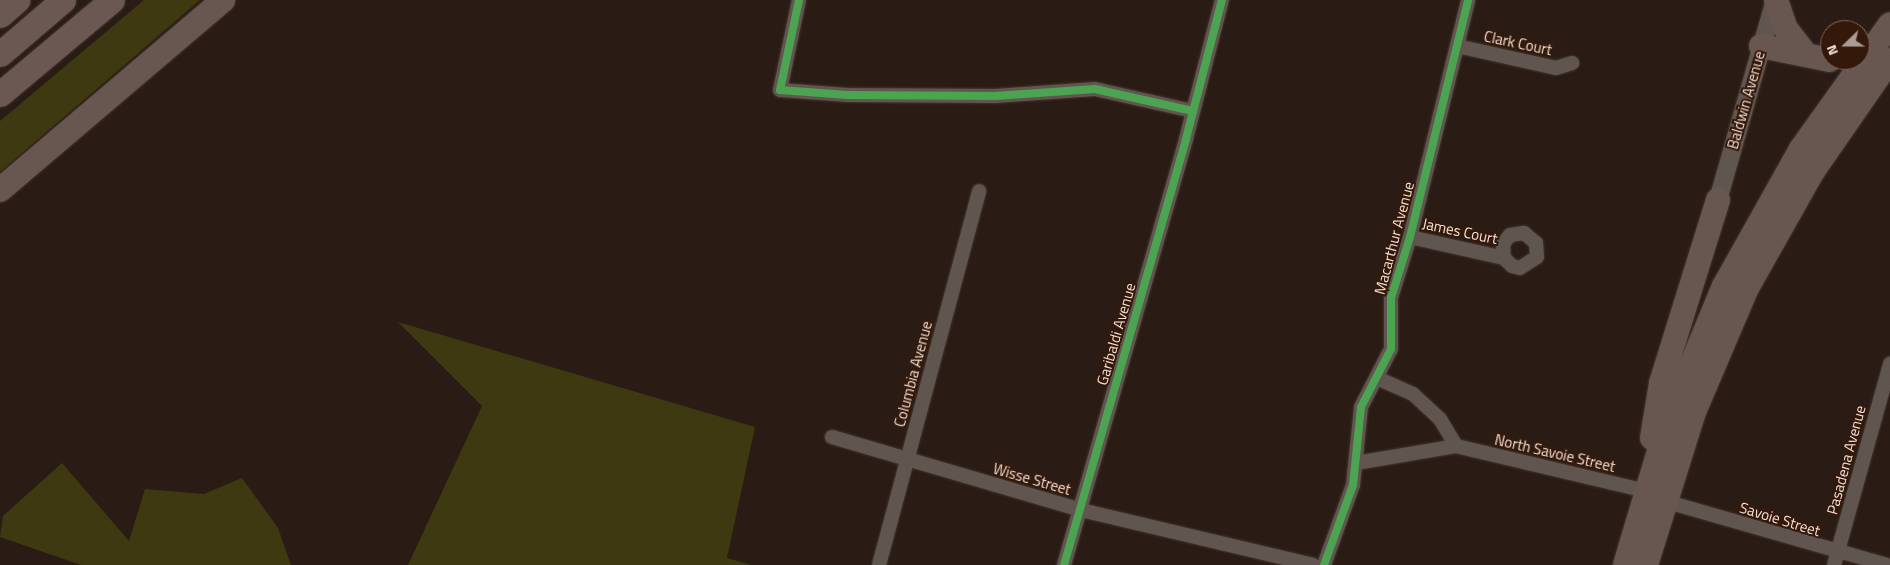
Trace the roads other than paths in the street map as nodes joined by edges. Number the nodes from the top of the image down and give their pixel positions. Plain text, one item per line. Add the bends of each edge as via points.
1 (17, 0) edge
2 (62, 0) edge
3 (223, 0) edge
4 (799, 0) edge
5 (1222, 0) edge
6 (1468, 0) edge
7 (1775, 0) edge
8 (111, 2) edge
9 (0, 15) edge
10 (1890, 24) edge
11 (1457, 46) junction
12 (1761, 46) junction
13 (0, 54) edge
14 (1806, 55) junction
15 (1820, 58) edge
16 (1890, 60) edge
17 (1572, 63) dead end
18 (1857, 70) edge
19 (1875, 77) edge
20 (0, 94) edge
21 (1193, 111) junction
22 (0, 190) edge
23 (979, 191) dead end
24 (1718, 200) joint
25 (1410, 237) junction
26 (1504, 258) dead end
27 (1890, 364) edge
28 (1377, 378) junction
29 (832, 437) dead end
30 (1456, 446) junction
31 (907, 459) junction
32 (1356, 463) junction
33 (1655, 496) junction
34 (1081, 510) junction
35 (1836, 559) edge
36 (879, 565) edge
37 (1064, 565) edge
38 (1313, 565) edge
39 (1324, 565) edge
40 (1625, 565) edge
41 (1646, 565) edge
42 (1887, 565) edge

1 - 9 highway
2 - 13 highway
3 - 22 highway
4 - 21 street via 780,90 848,95 995,96 1095,89
5 - 21 street, Garibaldi Avenue
6 - 11 street, Macarthur Avenue
7 - 12 street, Baldwin Avenue
7 - 14 highway via 1786,29
8 - 20 highway
10 - 19 highway
11 - 17 street, Clark Court via 1556,68
11 - 25 street, Macarthur Avenue
12 - 14 highway
12 - 24 street, Baldwin Avenue
14 - 15 highway
16 - 19 highway
18 - 19 highway
19 - 33 highway via 1788,171 1728,278 1678,394
21 - 34 street, Garibaldi Avenue
23 - 31 street, Columbia Avenue
24 - 33 highway via 1661,383
25 - 26 street, James Court
25 - 28 street, Macarthur Avenue via 1391,298 1391,350
27 - 35 street, Pasadena Avenue
28 - 30 street via 1413,394 1440,419
28 - 32 street, Macarthur Avenue via 1361,407
29 - 31 street, Wisse Street
30 - 32 street, North Savoie Street
30 - 33 street, North Savoie Street
31 - 34 street, Wisse Street
31 - 36 street, Columbia Avenue
32 - 39 street, Macarthur Avenue via 1353,485
33 - 35 street, Savoie Street
33 - 40 highway
33 - 41 highway
34 - 37 street, Garibaldi Avenue
34 - 38 street, Wisse Street
35 - 42 street, Savoie Street

